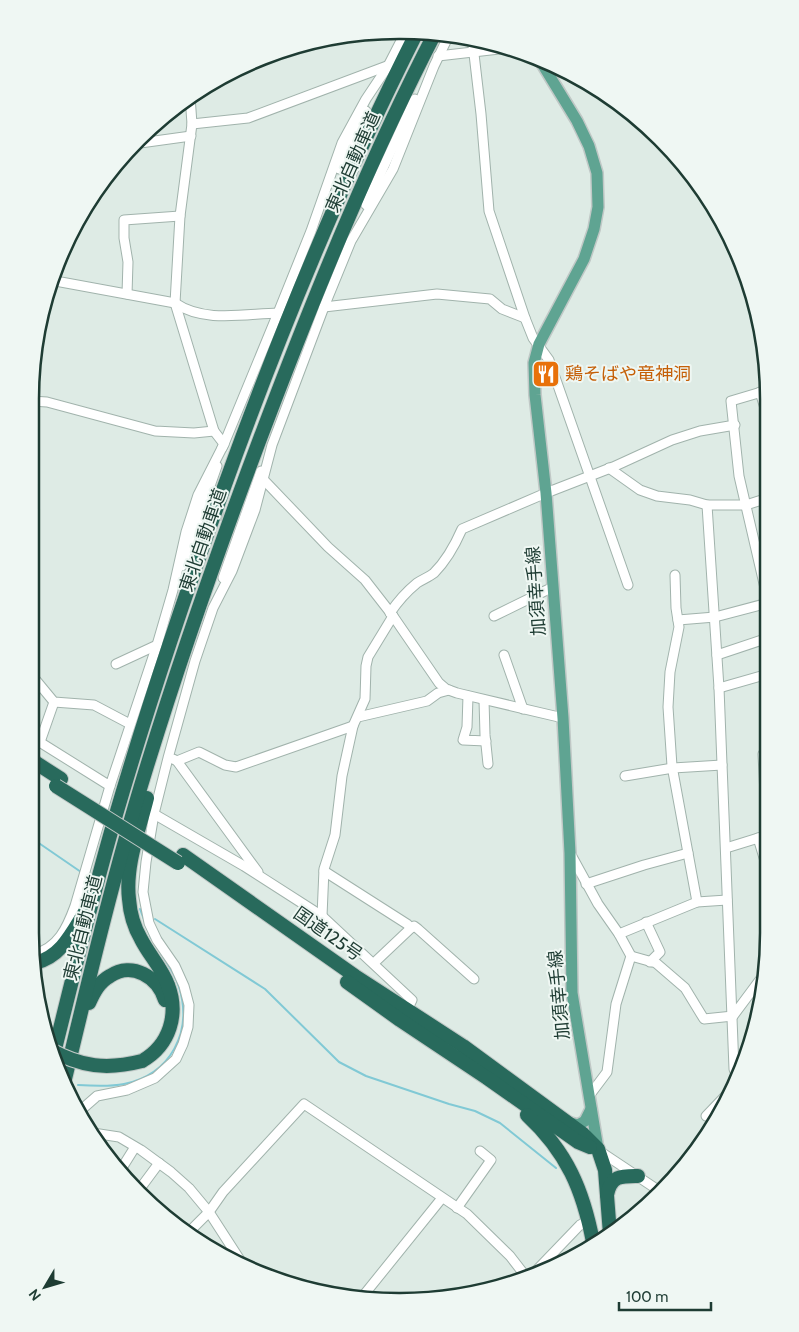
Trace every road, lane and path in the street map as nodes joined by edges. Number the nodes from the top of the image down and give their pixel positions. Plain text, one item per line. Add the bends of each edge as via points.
1 (402, 39) edge
2 (413, 40) edge
3 (431, 41) edge
4 (445, 42) edge
5 (473, 47) edge
6 (492, 51) edge
7 (473, 54) junction
8 (438, 56) junction
9 (388, 66) junction
10 (434, 66) junction
11 (546, 70) edge
12 (191, 106) edge
13 (192, 124) junction
14 (190, 136) junction
15 (146, 142) edge
16 (322, 200) junction
17 (180, 216) junction
18 (351, 241) junction
19 (59, 282) edge
20 (127, 294) junction
21 (175, 303) junction
22 (324, 307) junction
23 (278, 313) junction
24 (525, 318) junction
25 (539, 344) junction
26 (760, 392) edge
27 (39, 402) edge
28 (735, 425) junction
29 (214, 431) junction
30 (224, 444) junction
31 (609, 468) junction
32 (589, 476) junction
33 (262, 478) junction
34 (546, 493) junction
35 (760, 501) edge
36 (707, 505) junction
37 (746, 505) junction
38 (760, 567) edge
39 (675, 575) dead end
40 (628, 585) dead end
41 (553, 587) junction
42 (173, 590) junction
43 (760, 604) edge
44 (213, 608) junction
45 (391, 614) junction
46 (494, 616) dead end
47 (715, 617) junction
48 (678, 620) junction
49 (760, 641) edge
50 (157, 645) junction
51 (504, 655) dead end
52 (717, 655) junction
53 (116, 664) dead end
54 (760, 676) edge
55 (39, 684) edge
56 (719, 688) junction
57 (449, 690) junction
58 (468, 696) junction
59 (484, 700) junction
60 (54, 702) junction
61 (168, 702) junction
62 (523, 709) junction
63 (358, 717) junction
64 (563, 718) junction
65 (130, 724) junction
66 (353, 726) junction
67 (486, 741) junction
68 (40, 742) joint
69 (168, 758) junction
70 (177, 761) junction
71 (488, 764) dead end
72 (722, 765) junction
73 (39, 766) edge
74 (673, 768) junction
75 (39, 774) edge
76 (625, 776) dead end
77 (58, 782) junction
78 (110, 786) junction
79 (154, 814) junction
80 (760, 837) edge
81 (726, 848) junction
82 (570, 853) junction
83 (688, 853) junction
84 (324, 871) junction
85 (261, 877) junction
86 (586, 884) junction
87 (727, 900) junction
88 (92, 901) junction
89 (697, 902) junction
90 (322, 916) junction
91 (646, 922) junction
92 (411, 928) junction
93 (619, 934) junction
94 (40, 951) edge
95 (631, 956) junction
96 (40, 962) edge
97 (650, 962) junction
98 (374, 963) junction
99 (474, 979) dead end
100 (756, 985) edge
101 (404, 1015) junction
102 (733, 1016) junction
103 (77, 1026) junction
104 (56, 1042) edge
105 (57, 1045) edge
106 (61, 1056) edge
107 (141, 1058) junction
108 (734, 1068) edge
109 (67, 1072) edge
110 (589, 1096) junction
111 (716, 1106) edge
112 (84, 1107) edge
113 (591, 1109) junction
114 (706, 1116) dead end
115 (567, 1122) junction
116 (101, 1134) edge
117 (135, 1147) junction
118 (598, 1150) junction
119 (480, 1151) dead end
120 (159, 1163) junction
121 (124, 1165) edge
122 (638, 1176) junction
123 (142, 1186) edge
124 (655, 1188) edge
125 (442, 1198) junction
126 (607, 1198) junction
127 (457, 1208) junction
128 (208, 1212) junction
129 (589, 1220) junction
130 (609, 1226) edge
131 (193, 1228) edge
132 (598, 1233) edge
133 (592, 1237) edge
134 (236, 1254) edge
135 (543, 1264) edge
136 (522, 1272) edge
137 (367, 1291) edge

1 - 9 street
2 - 88 highway, 東北自動車道 via 328,221 264,377 167,650
3 - 61 highway, 東北自動車道 via 360,188 314,297 216,555
4 - 8 street
5 - 7 street
6 - 7 street
7 - 8 street
7 - 24 street via 489,211
8 - 10 street
9 - 13 street via 248,118
9 - 16 street
9 - 16 street via 342,143
10 - 18 street via 387,154
10 - 18 street via 393,169
11 - 25 main road, 加須幸手線 via 589,146 597,173 598,206 584,259
12 - 13 street
13 - 14 street
14 - 15 street
14 - 17 street
16 - 23 street
17 - 20 street via 124,220
17 - 21 street
18 - 22 street
19 - 20 street
20 - 21 street
21 - 23 street via 206,316
21 - 29 street
22 - 24 street via 437,294 490,299 502,309
22 - 33 street
23 - 30 street
24 - 25 street via 532,338
25 - 32 street via 548,360
25 - 34 main road, 加須幸手線 via 534,363 535,394
26 - 28 street via 731,401
27 - 29 street via 155,431 194,434
28 - 31 street via 672,440
28 - 37 street via 739,476
29 - 30 street
30 - 42 street via 204,510
30 - 42 street via 195,504
31 - 32 street
31 - 36 street via 640,490
32 - 34 street
32 - 40 street
33 - 44 street via 240,523
33 - 44 street via 256,510 232,571
33 - 45 street via 328,547 365,580
34 - 41 main road, 加須幸手線
34 - 45 street via 462,529 454,548 440,566 403,596
35 - 37 street
36 - 37 street
36 - 47 street
37 - 38 street
39 - 48 street
41 - 46 street
41 - 64 main road, 加須幸手線
42 - 50 street
43 - 47 street
44 - 69 street
45 - 57 street via 439,683
45 - 63 street via 368,657 365,699
47 - 48 street
47 - 52 street
48 - 74 street via 668,707
49 - 52 street
50 - 53 street
50 - 65 street
51 - 62 street
52 - 56 street
54 - 56 street
55 - 60 street
56 - 72 street
57 - 58 street
57 - 63 street via 427,701
58 - 59 street
58 - 67 street via 467,727 463,740
59 - 62 street
59 - 67 street
60 - 65 street via 94,705
60 - 68 street
61 - 103 highway, 東北自動車道 via 106,907
61 - 107 highway via 131,860 128,899 140,939 168,984 173,1004 165,1039 152,1055
62 - 64 street
63 - 66 street
64 - 82 main road, 加須幸手線
65 - 78 street
66 - 70 street via 236,767 225,766 198,752
66 - 84 street via 342,776 335,835
67 - 71 street
68 - 78 street
69 - 70 street
69 - 79 street
70 - 85 street
72 - 74 street
72 - 81 street
73 - 77 highway, 国道125号
74 - 76 street
74 - 83 street
75 - 77 highway, 国道125号
77 - 101 highway, 国道125号 via 355,976
78 - 94 street via 68,925 50,947
79 - 85 street
79 - 112 street via 143,892 149,923 184,986 189,1005 188,1027 176,1059 155,1078 127,1090 97,1096
80 - 81 street
81 - 87 street
82 - 86 street
82 - 110 main road, 加須幸手線 via 572,993
83 - 86 street
83 - 89 street
84 - 90 street
84 - 92 street
85 - 90 street
86 - 93 street
87 - 89 street
87 - 102 street
88 - 96 highway via 60,950
88 - 104 highway, 東北自動車道
89 - 91 street
90 - 98 street
91 - 93 street
91 - 97 street via 660,952
92 - 98 street
92 - 99 street via 418,929
93 - 95 street
95 - 97 street
95 - 110 street via 616,1004 607,1072
97 - 102 street via 685,988 704,1019
98 - 101 street via 412,1000
100 - 102 street
101 - 115 highway, 国道125号 via 463,1046
101 - 118 highway, 国道125号 via 578,1142
101 - 129 highway via 537,1125 568,1164 581,1191
102 - 108 street
103 - 107 highway via 96,990 111,974 127,970 145,974 162,991 167,1006 165,1024 158,1039
103 - 109 highway, 東北自動車道
105 - 107 highway via 84,1056 106,1060
106 - 107 highway, bridge via 103,1066 124,1066
110 - 113 main road, 加須幸手線
111 - 114 street
113 - 115 main road via 578,1126
113 - 118 main road, 加須幸手線
115 - 118 highway, 国道125号
116 - 117 street via 119,1137
117 - 120 street
117 - 121 street
118 - 122 street
118 - 126 highway, 国道125号 via 605,1170
118 - 132 highway
119 - 127 street via 491,1160
120 - 123 street
120 - 128 street via 189,1188
122 - 124 street
122 - 126 highway via 616,1179 608,1187
125 - 127 street
125 - 128 street via 304,1104
125 - 137 street
126 - 130 highway, 国道125号
127 - 136 street via 510,1256
128 - 131 street
128 - 134 street
129 - 133 highway
129 - 135 street via 580,1225

